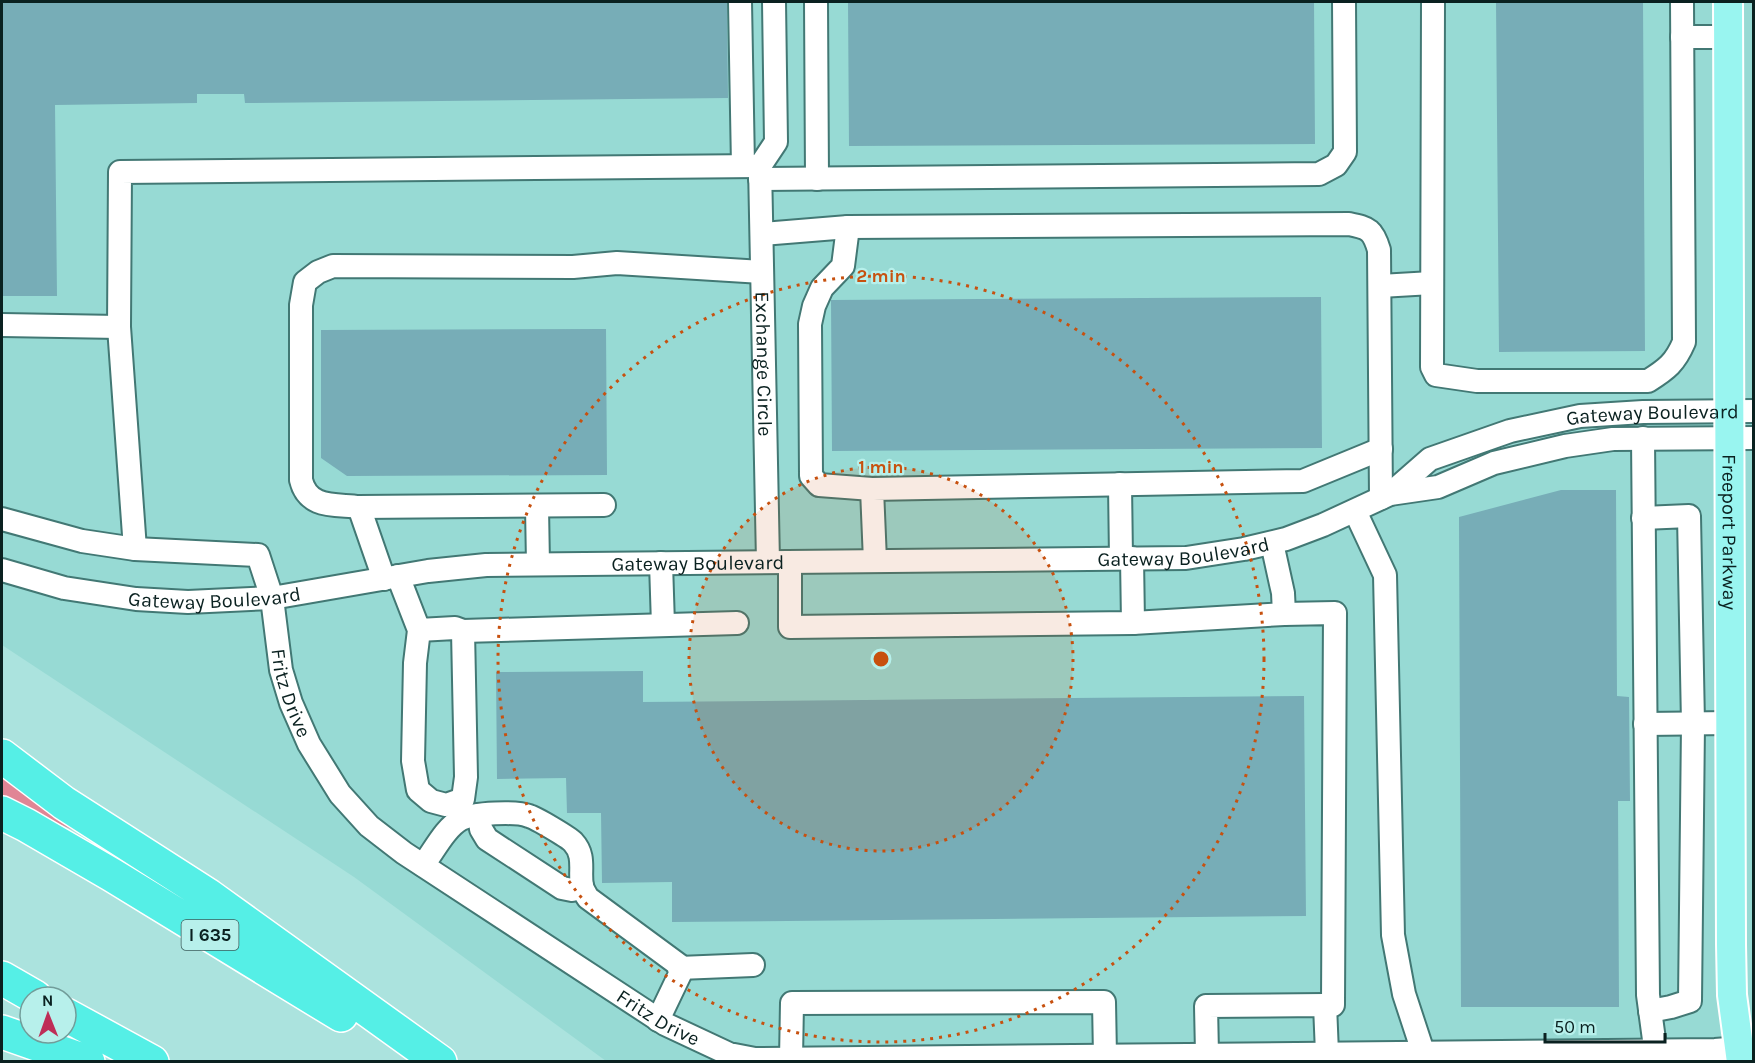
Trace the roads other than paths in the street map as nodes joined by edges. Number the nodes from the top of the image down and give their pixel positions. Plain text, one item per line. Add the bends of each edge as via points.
1 (740, 2) edge
2 (774, 2) edge
3 (816, 2) edge
4 (1344, 2) edge
5 (1433, 2) edge
6 (1682, 2) edge
7 (1728, 2) edge
8 (1682, 37) junction
9 (1728, 37) junction
10 (754, 171) junction
11 (817, 179) junction
12 (848, 227) junction
13 (762, 234) junction
14 (762, 272) junction
15 (1432, 284) junction
16 (1380, 286) junction
17 (2, 325) edge
18 (119, 327) junction
19 (1648, 381) junction
20 (1646, 412) junction
21 (1741, 424) edge
22 (1643, 438) junction
23 (1381, 448) junction
24 (1120, 484) junction
25 (872, 489) junction
26 (1386, 496) junction
27 (604, 505) dead end
28 (359, 507) junction
29 (537, 507) junction
30 (1355, 511) junction
31 (1643, 518) junction
32 (2, 519) edge
33 (1272, 543) junction
34 (135, 549) junction
35 (1127, 558) junction
36 (875, 561) junction
37 (779, 562) junction
38 (661, 563) junction
39 (538, 564) junction
40 (2, 570) edge
41 (391, 577) junction
42 (272, 598) junction
43 (1284, 614) junction
44 (1133, 622) junction
45 (737, 623) dead end
46 (663, 626) junction
47 (419, 630) junction
48 (463, 631) junction
49 (1730, 723) junction
50 (1645, 724) junction
51 (1693, 724) junction
52 (2, 756) edge
53 (2, 813) edge
54 (463, 813) junction
55 (423, 865) junction
56 (582, 886) junction
57 (753, 965) dead end
58 (680, 968) junction
59 (2, 978) edge
60 (18, 987) edge
61 (1325, 1005) junction
62 (1650, 1011) junction
63 (658, 1020) junction
64 (78, 1021) edge
65 (2, 1032) edge
66 (1422, 1052) junction
67 (1744, 1052) edge
68 (1327, 1053) junction
69 (1105, 1056) junction
70 (1656, 1056) edge
71 (1199, 1057) edge
72 (1134, 1058) edge
73 (791, 1059) junction
74 (1042, 1059) edge
75 (852, 1060) edge
76 (88, 1062) edge
77 (153, 1062) edge
78 (416, 1062) edge
79 (440, 1062) edge

1 - 10 street, Exchange Circle
2 - 10 street via 776,142
3 - 11 street
4 - 11 street via 1345,152 1336,165 1319,174
5 - 15 street
6 - 8 street
7 - 9 main road, Freeport Parkway
8 - 9 street
8 - 19 street via 1684,342 1671,365
9 - 21 main road, Freeport Parkway
10 - 11 street
10 - 13 street, Exchange Circle
10 - 18 street via 120,172
12 - 13 street
12 - 16 street via 1349,224 1366,227 1374,235 1379,250
12 - 25 street via 843,266 822,288 810,324 811,476 819,485
13 - 14 street, Exchange Circle
14 - 28 street via 617,263 573,267 333,266 318,272 305,282 301,305 301,480 309,498
14 - 37 street, Exchange Circle
15 - 16 street
15 - 19 street via 1432,367 1436,375 1477,381
16 - 23 street
17 - 18 street
18 - 34 street
19 - 20 street
20 - 21 street, Gateway Boulevard
20 - 26 street, Gateway Boulevard via 1581,416 1510,431 1430,459
21 - 22 street, Gateway Boulevard
21 - 49 main road, Freeport Parkway
22 - 26 street, Gateway Boulevard via 1565,446 1494,463 1438,487
22 - 31 street
23 - 24 street via 1303,481
23 - 26 street
24 - 25 street
24 - 35 street
25 - 36 street
26 - 30 street, Gateway Boulevard
27 - 29 street
28 - 29 street
28 - 41 street
29 - 39 street
30 - 33 street, Gateway Boulevard
30 - 66 street via 1385,575 1393,935 1404,994
31 - 50 street
31 - 51 street via 1689,516
32 - 34 street
33 - 35 street, Gateway Boulevard via 1186,558
33 - 43 street
34 - 42 street, Fritz Drive via 258,555
35 - 36 street, Gateway Boulevard
35 - 44 street
36 - 37 street, Gateway Boulevard
37 - 38 street, Gateway Boulevard
37 - 44 street, Exchange Circle via 790,627
38 - 39 street, Gateway Boulevard
38 - 46 street
39 - 41 street, Gateway Boulevard via 486,565
40 - 42 street, Gateway Boulevard via 64,588 136,599 188,602
41 - 42 street, Gateway Boulevard
41 - 47 street
42 - 55 street, Fritz Drive via 281,670 309,744 340,794 369,826
43 - 44 street
43 - 61 street via 1335,614 1334,1005
45 - 46 street
46 - 48 street
47 - 48 street
47 - 54 street via 413,760 418,790 431,801
48 - 54 street
49 - 51 street
49 - 67 main road, Freeport Parkway via 1732,995
50 - 51 street
50 - 62 street
51 - 62 street via 1690,1001
52 - 79 highway via 64,803 209,896
53 - 78 highway, I 635 via 112,875
54 - 55 street
54 - 56 street via 487,839 562,888
54 - 56 street via 530,816 573,842 583,868
55 - 63 street, Fritz Drive
56 - 58 street via 588,898
57 - 58 street
58 - 63 street
59 - 60 highway
61 - 68 street
61 - 71 street via 1206,1006
62 - 70 street
63 - 73 street, Fritz Drive via 729,1054
64 - 77 highway
65 - 76 highway
66 - 68 street, Fritz Drive
66 - 70 street, Fritz Drive
67 - 70 street, Fritz Drive
68 - 71 street, Fritz Drive
69 - 72 street, Fritz Drive
69 - 73 street via 1104,1002 804,1002 792,1003
69 - 74 street, Fritz Drive
71 - 72 street, Fritz Drive
73 - 75 street, Fritz Drive
74 - 75 street, Fritz Drive

